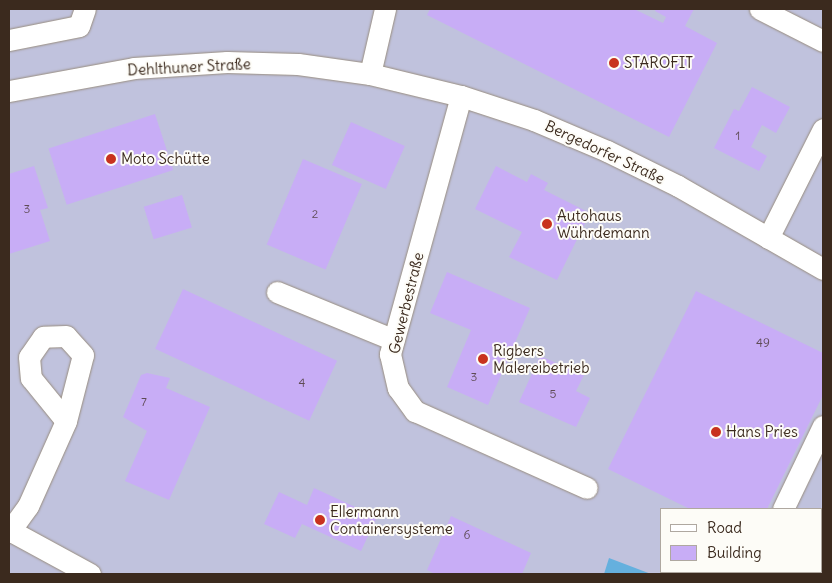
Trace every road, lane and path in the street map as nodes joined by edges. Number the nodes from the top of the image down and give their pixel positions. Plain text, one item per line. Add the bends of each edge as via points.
1 (85, 9) edge
2 (760, 9) edge
3 (381, 11) edge
4 (9, 40) edge
5 (823, 41) edge
6 (370, 74) junction
7 (9, 91) edge
8 (461, 96) junction
9 (823, 128) edge
10 (768, 238) junction
11 (823, 269) edge
12 (277, 292) dead end
13 (394, 340) junction
14 (66, 421) dead end
15 (823, 426) edge
16 (587, 488) dead end
17 (783, 508) edge
18 (10, 532) edge
19 (90, 574) edge

1 - 4 street via 79,26
2 - 5 street
3 - 6 street
6 - 7 street, Dehlthuner Straße via 298,64 227,62 134,68
6 - 8 street, Bergedorfer Straße
8 - 10 street, Bergedorfer Straße via 534,120 607,151 678,186
8 - 13 street, Gewerbestraße
9 - 10 street
10 - 11 street, Bergedorfer Straße
12 - 13 street
13 - 16 street, Gewerbestraße via 390,354 398,388 415,412
14 - 18 street via 28,506
15 - 17 street
18 - 19 street

